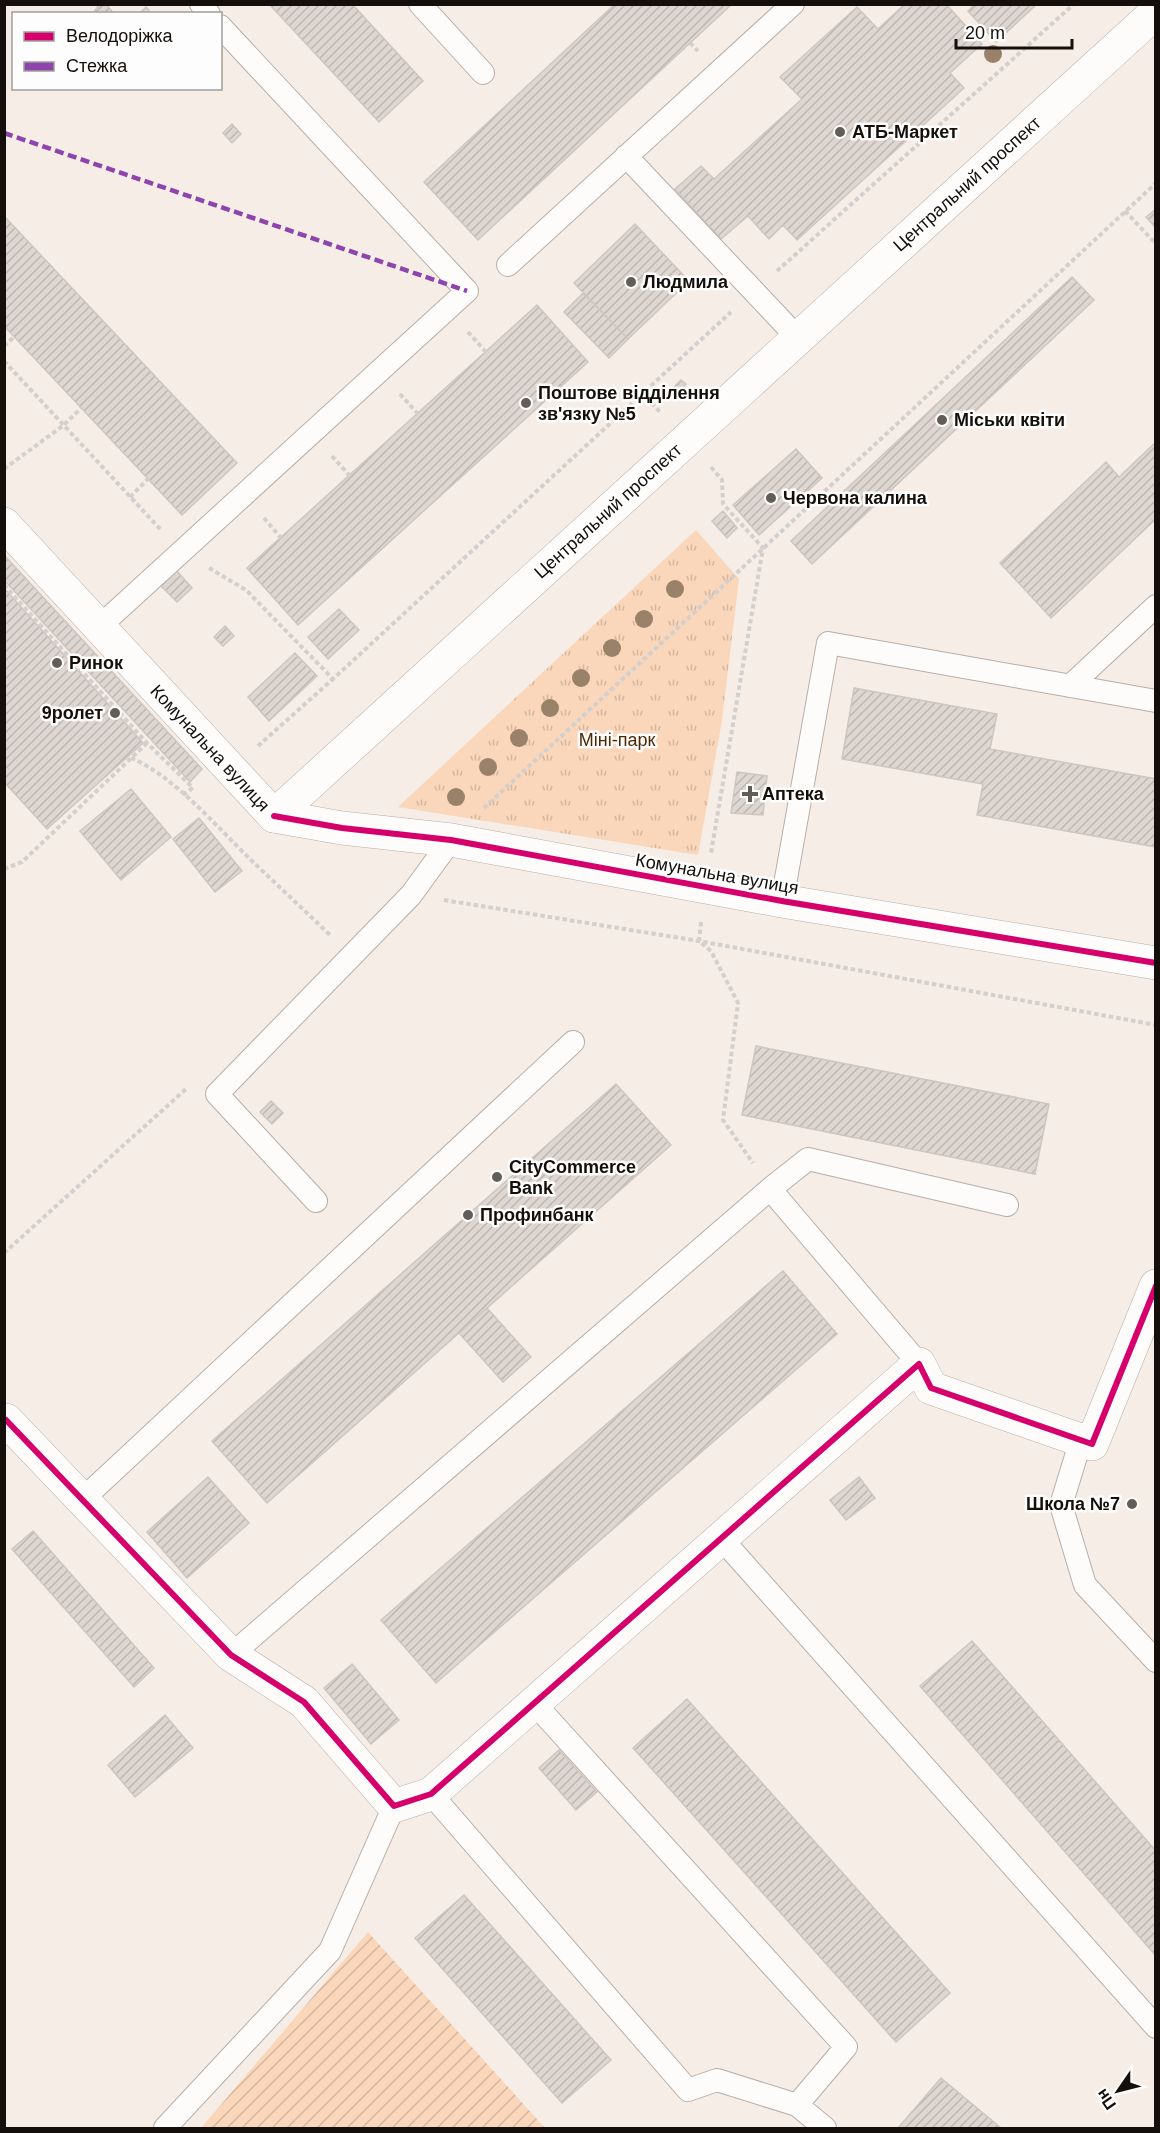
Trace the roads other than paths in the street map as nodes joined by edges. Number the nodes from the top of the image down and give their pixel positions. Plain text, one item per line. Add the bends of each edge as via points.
1 (420, 4) edge
2 (793, 4) edge
3 (1155, 12) edge
4 (222, 28) edge
5 (483, 73) dead end
6 (626, 156) junction
7 (508, 265) dead end
8 (797, 338) junction
9 (4, 524) edge
10 (1155, 606) edge
11 (99, 627) junction
12 (1070, 686) junction
13 (1155, 701) edge
14 (274, 816) junction
15 (451, 840) junction
16 (782, 901) junction
17 (1155, 963) edge
18 (573, 1042) dead end
19 (770, 1189) junction
20 (316, 1201) dead end
21 (1007, 1206) dead end
22 (1155, 1286) edge
23 (919, 1364) junction
24 (6, 1420) edge
25 (1081, 1440) junction
26 (82, 1499) junction
27 (720, 1537) junction
28 (231, 1655) junction
29 (1155, 1661) edge
30 (534, 1703) junction
31 (431, 1794) junction
32 (394, 1806) junction
33 (1155, 2027) edge
34 (797, 2105) junction
35 (165, 2128) edge
36 (825, 2128) edge

1 - 5 lane
2 - 6 lane
3 - 8 street, Центральний проспект
4 - 11 lane via 467,291
6 - 7 lane
6 - 8 lane
8 - 14 street, Центральний проспект
9 - 11 street, Комунальна вулиця
10 - 12 lane
11 - 14 street, Комунальна вулиця
12 - 13 lane
12 - 16 lane via 828,643
14 - 15 street, Комунальна вулиця
15 - 16 street, Комунальна вулиця
15 - 20 lane via 411,895 217,1094
16 - 17 street, Комунальна вулиця
18 - 26 lane
19 - 21 lane via 808,1159
19 - 23 lane
19 - 28 lane
22 - 25 street via 1092,1444
23 - 25 street via 932,1388
23 - 27 street
24 - 26 street
25 - 29 lane via 1061,1505 1085,1585
26 - 28 street
27 - 30 street
27 - 33 lane
28 - 32 street via 304,1702
30 - 31 street
30 - 34 lane via 846,2047
31 - 32 street
31 - 34 lane via 688,2090 717,2080
32 - 35 lane via 330,1951
34 - 36 lane

